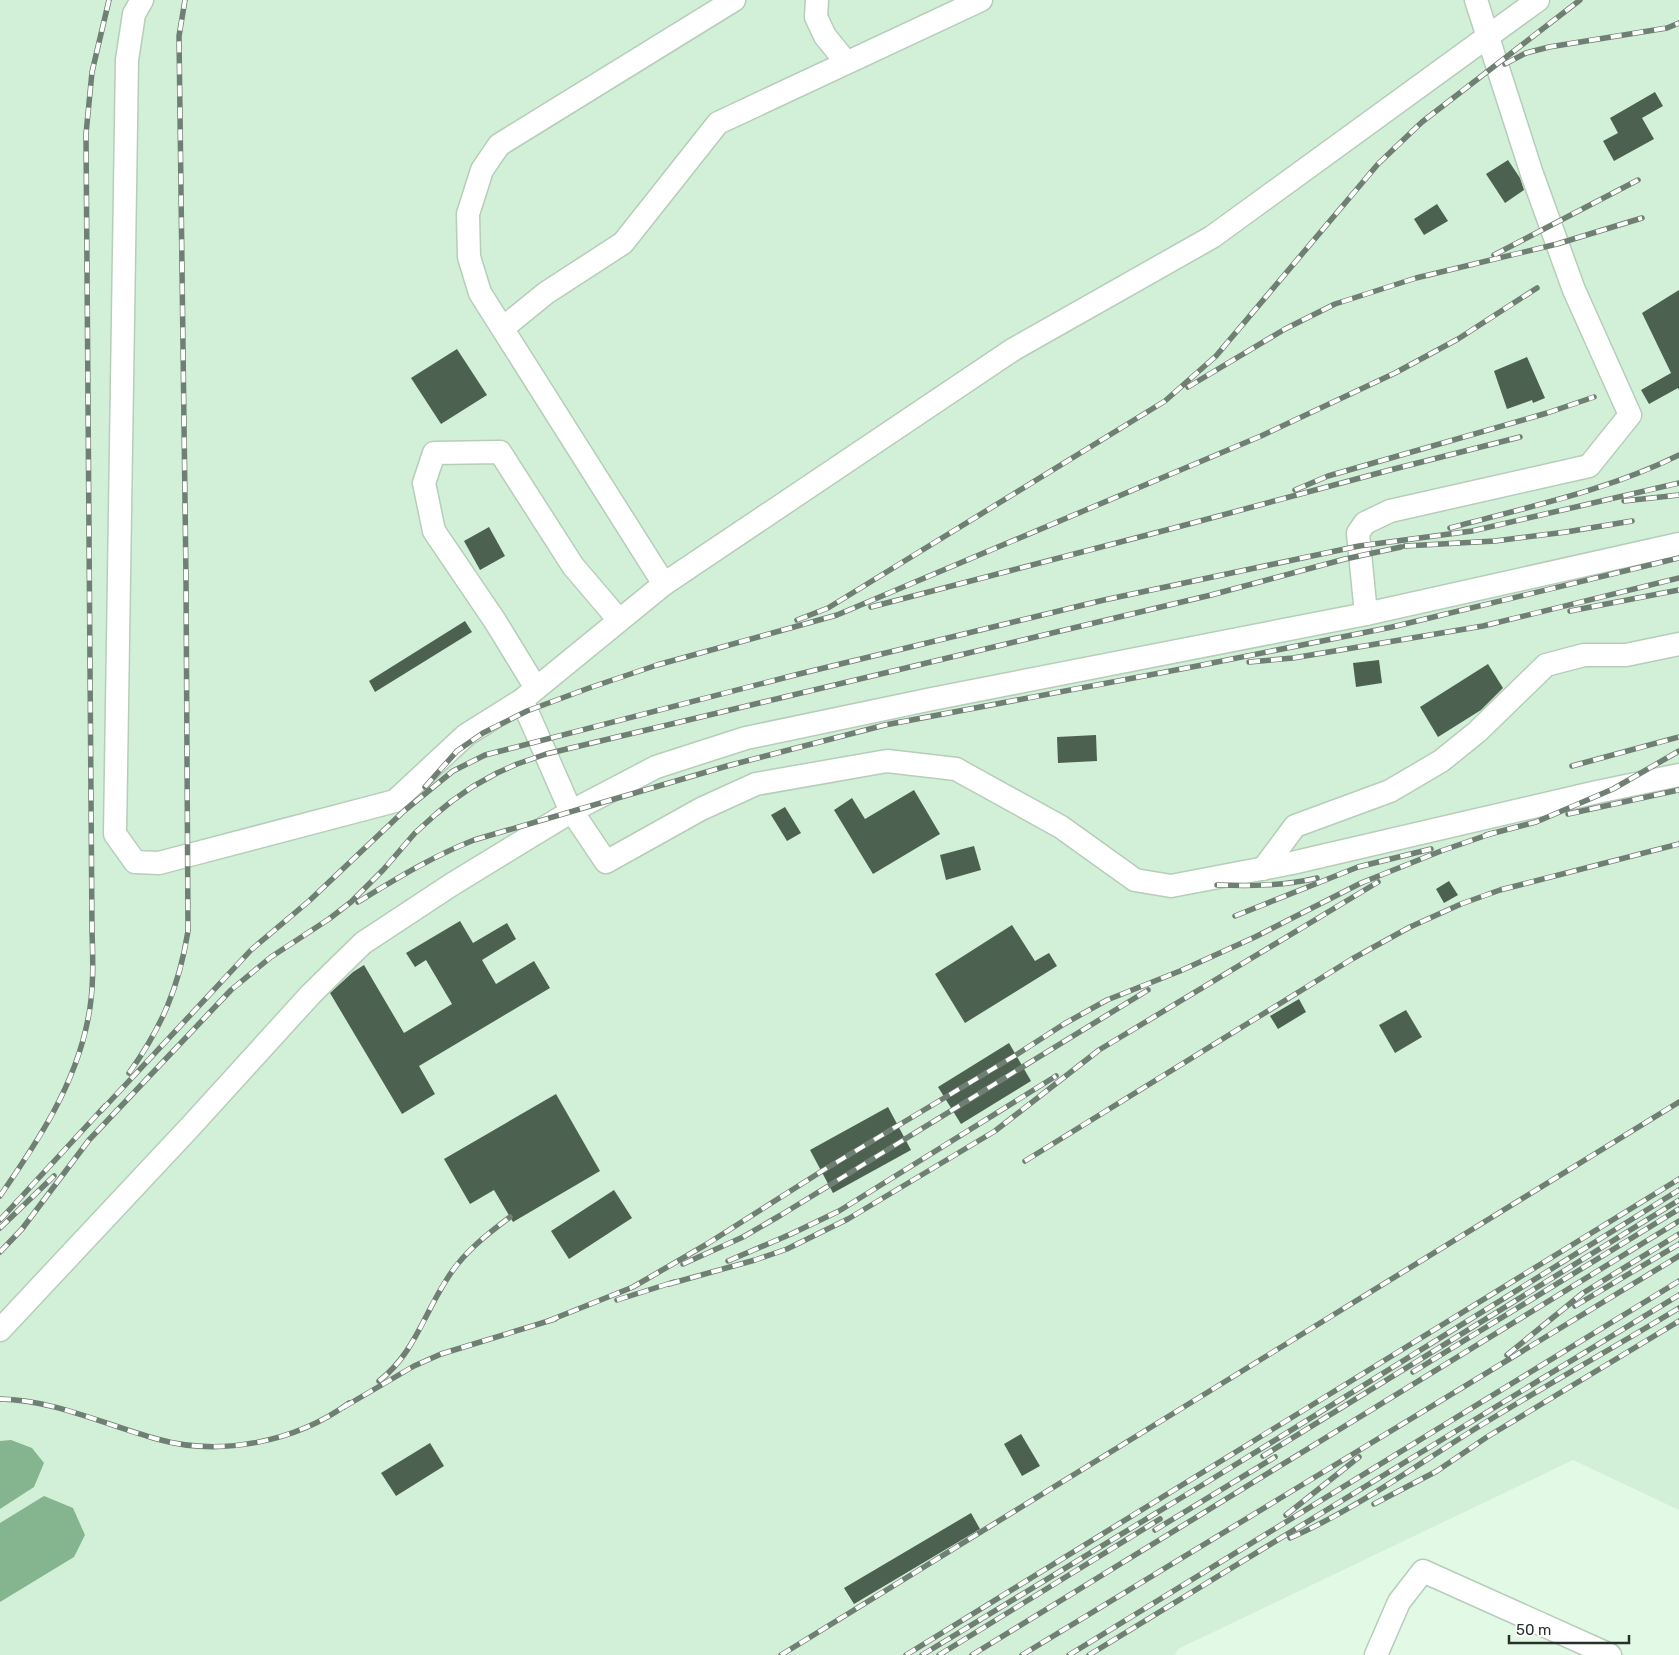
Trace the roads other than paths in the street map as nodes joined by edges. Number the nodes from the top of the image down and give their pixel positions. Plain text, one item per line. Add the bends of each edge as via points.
1 (142, 0) edge
2 (734, 0) edge
3 (817, 0) edge
4 (981, 0) edge
5 (1476, 0) edge
6 (1538, 0) edge
7 (1488, 37) junction
8 (846, 62) junction
9 (503, 328) junction
10 (1679, 544) edge
11 (664, 584) junction
12 (1366, 614) junction
13 (619, 620) junction
14 (1679, 644) edge
15 (529, 694) junction
16 (1679, 775) edge
17 (572, 811) junction
18 (1263, 869) junction
19 (0, 1330) edge
20 (1376, 1655) edge
21 (1610, 1655) edge

1 - 15 street via 134,14 127,60 114,834 135,862 159,863 395,801 466,735
2 - 9 street via 499,145 482,170 468,214 469,257 480,293
3 - 8 street via 816,17 825,36
4 - 8 street
5 - 7 street
6 - 7 street
7 - 11 street via 1212,237 1014,349
7 - 12 street via 1574,290 1630,415 1589,466 1390,511 1365,523 1358,533
8 - 9 street via 718,123 623,243 546,293
9 - 11 street
10 - 12 street
11 - 13 street
12 - 17 street via 746,738 656,767
13 - 15 street
13 - 15 street via 573,566 500,452 434,453 424,483 434,531 495,621
14 - 18 street via 1626,655 1584,655 1546,665 1441,761 1390,791 1296,826
15 - 17 street
16 - 18 street
17 - 18 street via 606,862 702,809 756,784 887,761 956,768 1061,827 1135,880 1171,886
17 - 19 street via 363,943 311,994
20 - 21 street via 1400,1602 1423,1571

